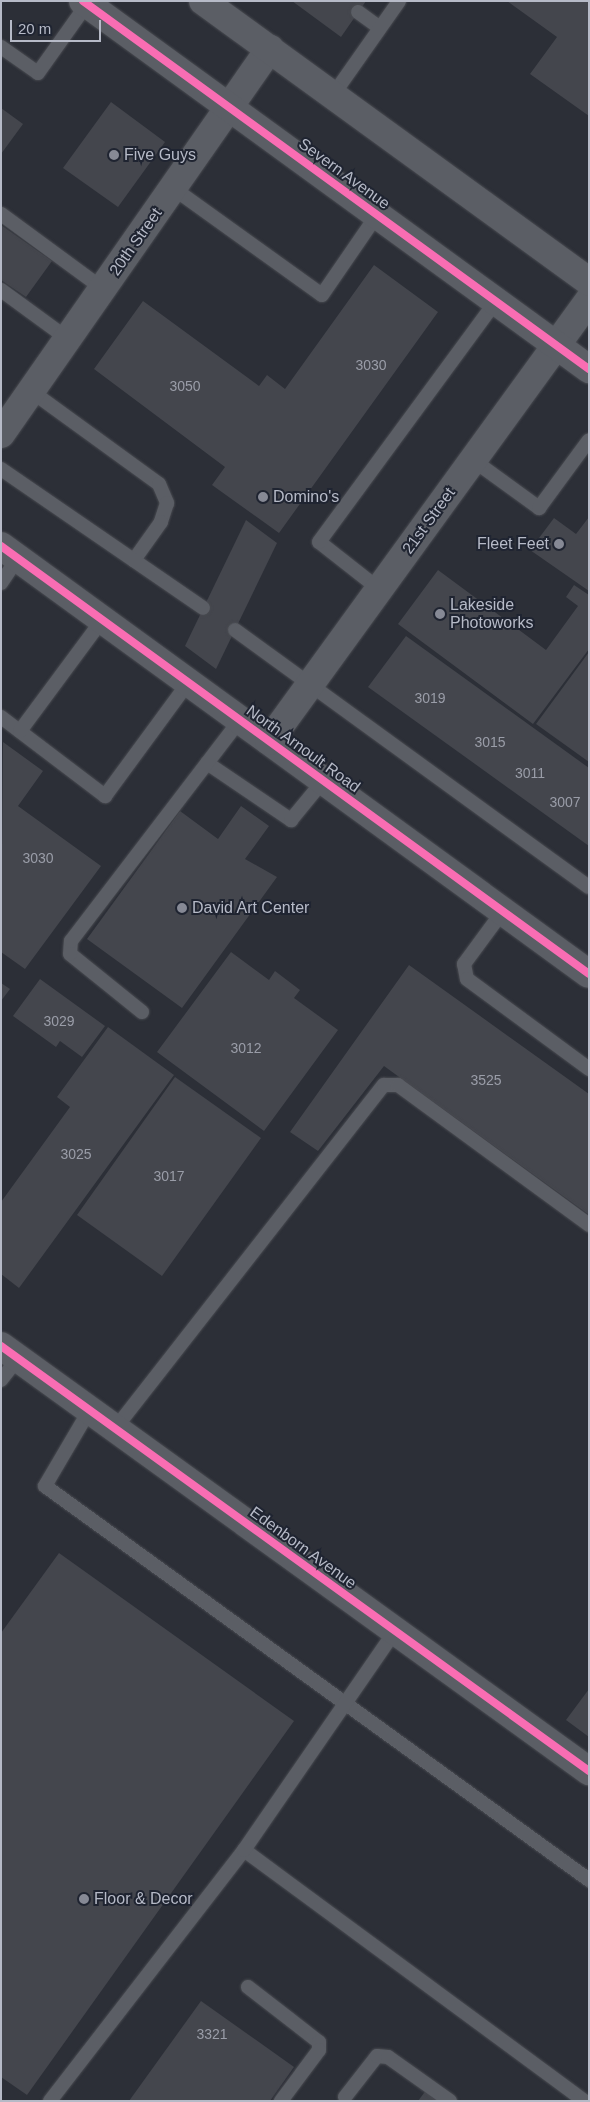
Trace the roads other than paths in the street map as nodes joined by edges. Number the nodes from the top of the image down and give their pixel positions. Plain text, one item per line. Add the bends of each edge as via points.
1 (203, 1) edge
2 (399, 1) edge
3 (85, 3) edge
4 (358, 12) dead end
5 (380, 28) junction
6 (1, 47) edge
7 (270, 49) junction
8 (333, 95) junction
9 (229, 108) junction
10 (173, 188) junction
11 (1, 214) edge
12 (377, 215) junction
13 (589, 281) edge
14 (103, 289) junction
15 (1, 290) edge
16 (589, 300) edge
17 (496, 301) junction
18 (68, 338) junction
19 (556, 345) junction
20 (589, 368) edge
21 (31, 391) junction
22 (1, 434) edge
23 (589, 440) edge
24 (473, 460) junction
25 (1, 469) edge
26 (9, 552) edge
27 (134, 560) junction
28 (1, 583) edge
29 (379, 589) junction
30 (203, 608) dead end
31 (102, 620) junction
32 (235, 630) dead end
33 (188, 682) junction
34 (310, 684) junction
35 (1, 717) edge
36 (240, 720) junction
37 (20, 731) junction
38 (269, 741) junction
39 (207, 763) junction
40 (323, 780) junction
41 (589, 886) edge
42 (503, 911) junction
43 (589, 974) edge
44 (142, 1012) dead end
45 (589, 1069) edge
46 (589, 1225) edge
47 (10, 1352) edge
48 (1, 1380) edge
49 (89, 1411) junction
50 (114, 1430) junction
51 (395, 1631) junction
52 (344, 1700) junction
53 (589, 1772) edge
54 (244, 1850) junction
55 (589, 1880) edge
56 (248, 1987) dead end
57 (345, 2097) dead end
58 (50, 2101) edge
59 (281, 2101) edge
60 (450, 2101) edge
61 (585, 2101) edge

1 - 7 street
2 - 5 lane
3 - 6 lane via 38,73
3 - 9 street, Severn Avenue
4 - 5 lane
5 - 8 lane
7 - 8 street
7 - 9 street, 20th Street
8 - 13 street
9 - 10 street, 20th Street
9 - 12 street, Severn Avenue
10 - 12 lane via 322,294
10 - 14 street, 20th Street
11 - 14 lane
12 - 17 street, Severn Avenue
14 - 18 street, 20th Street
15 - 18 lane
16 - 19 street, 21st Street
17 - 19 street, Severn Avenue
17 - 29 lane via 319,542
18 - 21 street, 20th Street
19 - 20 street, Severn Avenue
19 - 24 street, 21st Street
21 - 22 street, 20th Street
21 - 27 lane via 159,484 167,503 161,522
23 - 24 lane via 539,508
24 - 29 street, 21st Street
25 - 27 lane
26 - 28 lane
26 - 31 street, North Arnoult Road
27 - 30 lane
29 - 34 street, 21st Street
31 - 33 street, North Arnoult Road
31 - 37 lane
32 - 34 lane
33 - 36 street, North Arnoult Road
33 - 37 lane via 105,796
34 - 38 street, 21st Street
34 - 41 lane
35 - 37 lane
36 - 38 street, North Arnoult Road
36 - 39 lane
38 - 40 street, North Arnoult Road
39 - 40 lane via 291,820
39 - 44 lane via 71,941 70,954
40 - 42 street, North Arnoult Road
42 - 43 street, North Arnoult Road
42 - 45 lane via 464,964 467,979
46 - 50 lane via 398,1084 384,1084
47 - 48 lane
47 - 49 street, Edenborn Avenue
49 - 50 street, Edenborn Avenue
49 - 52 lane via 45,1486
50 - 51 street, Edenborn Avenue
51 - 52 lane
51 - 53 street, Edenborn Avenue
52 - 54 lane
52 - 55 lane
54 - 58 lane
54 - 61 lane
56 - 59 lane via 319,2042 319,2050
57 - 60 lane via 377,2056 388,2057

